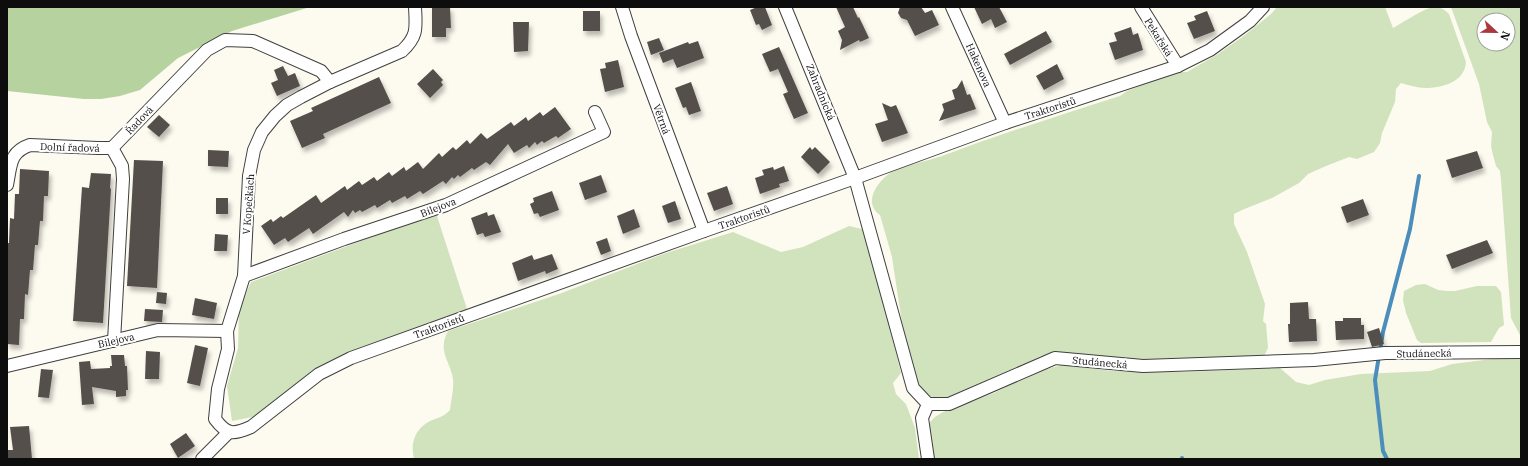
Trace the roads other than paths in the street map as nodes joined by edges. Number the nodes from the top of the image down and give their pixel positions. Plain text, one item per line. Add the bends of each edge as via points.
1 (415, 7) edge
2 (622, 7) edge
3 (785, 7) edge
4 (952, 7) edge
5 (1141, 7) edge
6 (1263, 7) edge
7 (1178, 66) junction
8 (330, 82) junction
9 (595, 112) dead end
10 (1005, 123) junction
11 (112, 148) junction
12 (855, 178) junction
13 (7, 185) edge
14 (704, 230) junction
15 (244, 276) junction
16 (227, 331) junction
17 (114, 341) junction
18 (1521, 352) edge
19 (7, 366) edge
20 (928, 404) junction
21 (229, 432) junction
22 (202, 459) edge
23 (928, 459) edge

1 - 8 street, V Kopečkách via 416,30 411,42 402,51
2 - 14 street, Větrná
3 - 12 street, Zahradnická
4 - 10 street, Hakenova
5 - 7 street, Pekařská
6 - 7 street, Traktoristů via 1250,21 1210,50
7 - 10 street, Traktoristů
8 - 11 street, Řadová via 321,71 253,41 225,40 207,50
8 - 15 street, V Kopečkách via 287,106 262,132 249,176
9 - 15 street, Bilejova via 604,132 446,205
10 - 12 street, Traktoristů
11 - 13 street, Dolní řadová via 30,145 24,147 14,156
11 - 17 street via 122,166 123,178
12 - 14 street, Traktoristů
12 - 20 street via 913,388
14 - 21 street, Traktoristů via 351,358 319,374 251,427 238,433
15 - 16 street, V Kopečkách
16 - 17 street, Bilejova via 158,330
16 - 21 street, V Kopečkách via 228,350 218,389 215,419 222,429
17 - 19 street, Bilejova
18 - 20 street, Studánecká via 1385,353 1314,360 1143,366 1055,358 949,404
20 - 23 street via 922,418
21 - 22 street

